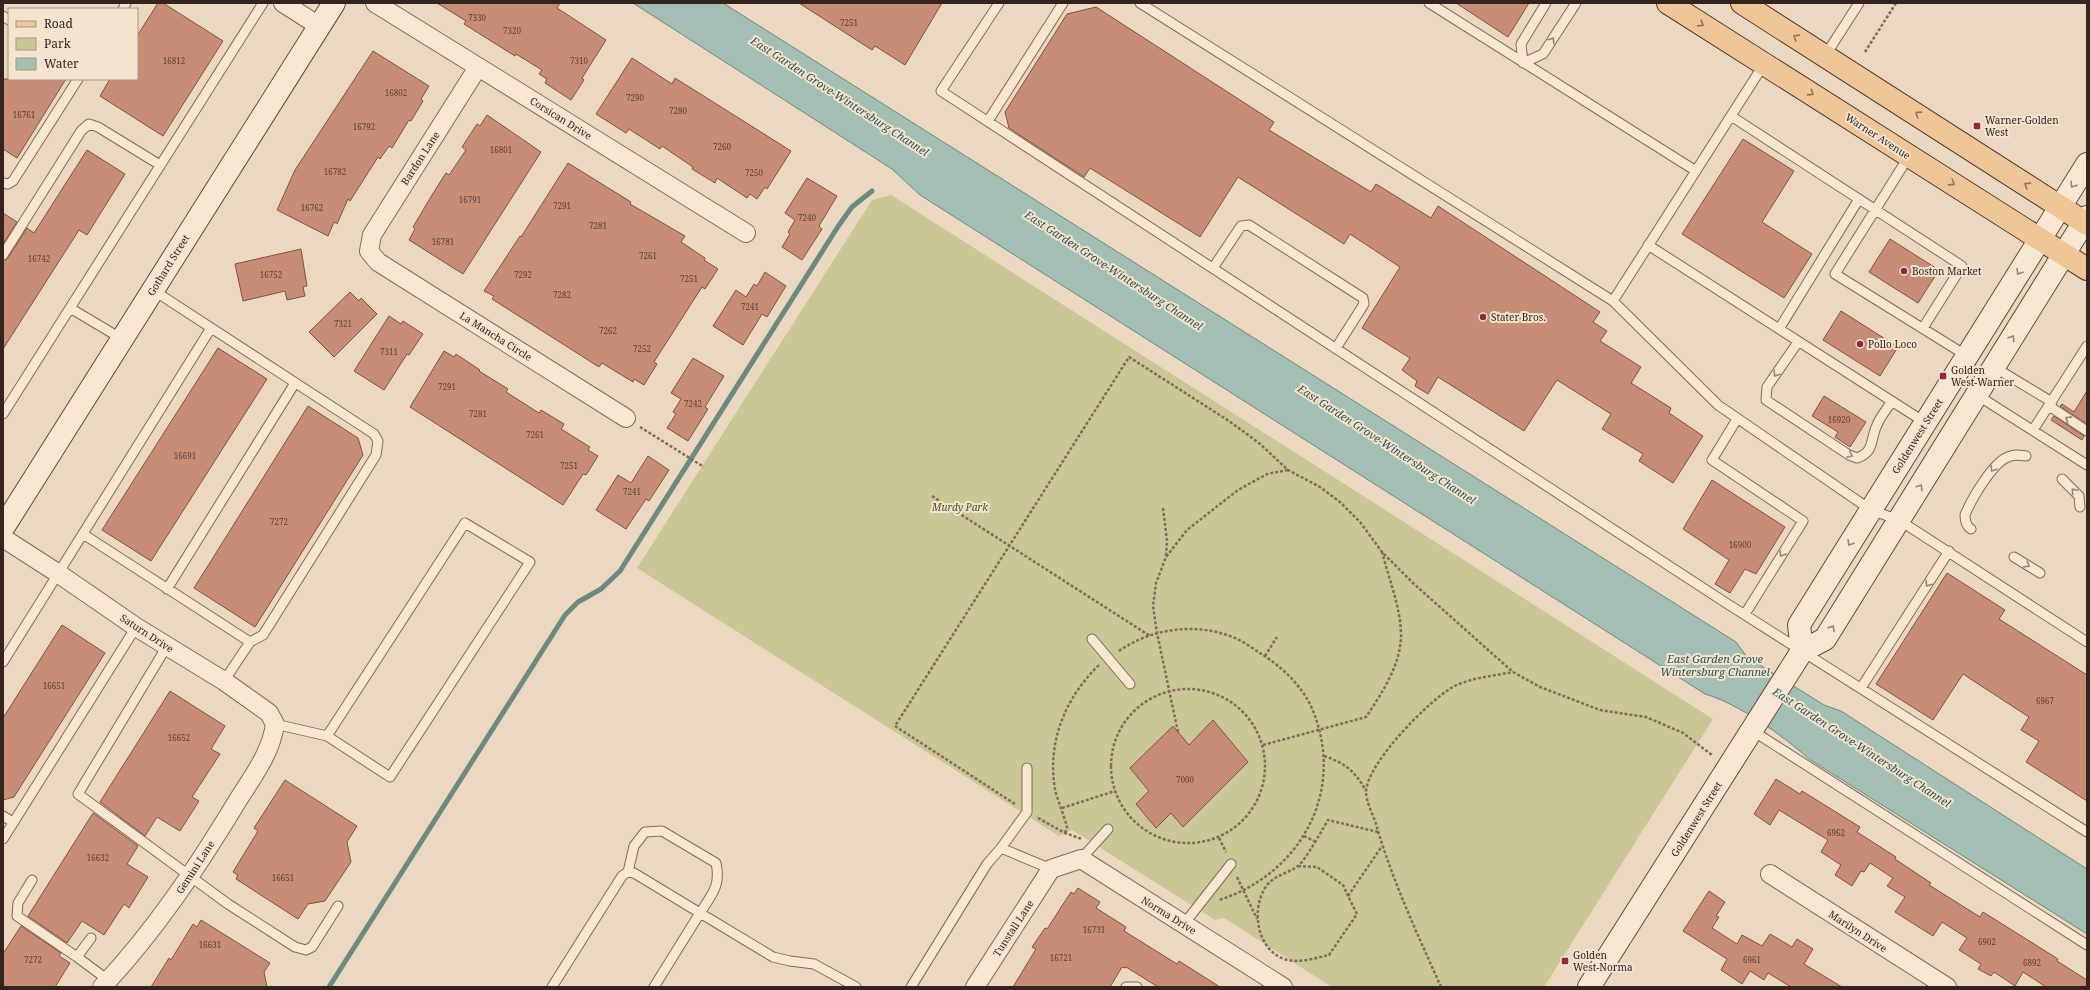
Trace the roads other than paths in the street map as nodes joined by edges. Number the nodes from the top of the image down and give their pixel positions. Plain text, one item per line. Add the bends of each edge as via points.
1 (263, 3) edge
2 (284, 3) edge
3 (334, 3) edge
4 (375, 3) edge
5 (999, 3) edge
6 (1063, 3) edge
7 (1140, 3) edge
8 (1429, 3) edge
9 (1546, 3) edge
10 (1576, 3) edge
11 (1668, 3) edge
12 (1742, 3) edge
13 (1859, 3) edge
14 (1156, 7) edge
15 (319, 26) junction
16 (1826, 56) junction
17 (1523, 63) junction
18 (1765, 64) junction
19 (478, 67) junction
20 (77, 80) edge
21 (1731, 116) junction
22 (988, 122) junction
23 (1909, 156) junction
24 (2087, 164) edge
25 (160, 165) junction
26 (1696, 171) junction
27 (3, 183) edge
28 (1859, 199) junction
29 (2060, 206) junction
30 (1875, 210) junction
31 (2086, 221) edge
32 (746, 233) dead end
33 (2040, 239) junction
34 (1648, 245) junction
35 (369, 251) joint
36 (2064, 255) junction
37 (3, 256) edge
38 (1213, 268) junction
39 (2087, 269) edge
40 (153, 290) junction
41 (1613, 301) junction
42 (70, 308) junction
43 (211, 328) junction
44 (1923, 328) junction
45 (1779, 330) junction
46 (122, 339) junction
47 (1798, 342) junction
48 (2087, 346) edge
49 (1336, 348) junction
50 (1967, 356) junction
51 (1994, 367) junction
52 (295, 383) junction
53 (1977, 396) junction
54 (1892, 402) junction
55 (2050, 404) junction
56 (3, 414) edge
57 (626, 418) road end
58 (1737, 419) junction
59 (1926, 423) junction
60 (2034, 430) junction
61 (2087, 431) edge
62 (2026, 456) dead end
63 (2087, 465) edge
64 (2062, 479) dead end
65 (2080, 507) dead end
66 (1871, 510) junction
67 (1898, 520) junction
68 (3, 528) edge
69 (1971, 529) dead end
70 (83, 534) junction
71 (3, 538) edge
72 (1949, 551) junction
73 (2014, 557) dead end
74 (2040, 573) dead end
75 (58, 574) junction
76 (168, 588) junction
77 (1745, 614) junction
78 (136, 627) junction
79 (1092, 639) dead end
80 (250, 642) junction
81 (2087, 642) edge
82 (168, 646) junction
83 (1802, 651) junction
84 (3, 662) edge
85 (224, 682) junction
86 (1130, 684) dead end
87 (1861, 688) junction
88 (274, 730) junction
89 (1753, 731) junction
90 (327, 736) junction
91 (1028, 768) dead end
92 (3, 816) edge
93 (13, 822) junction
94 (1108, 829) dead end
95 (2087, 832) edge
96 (3, 839) edge
97 (1002, 848) junction
98 (1080, 859) junction
99 (1231, 864) road end
100 (1051, 869) junction
101 (628, 872) junction
102 (1770, 874) dead end
103 (190, 876) junction
104 (32, 880) dead end
105 (338, 906) dead end
106 (700, 913) junction
107 (1184, 924) junction
108 (91, 938) dead end
109 (2087, 945) edge
110 (77, 957) junction
111 (105, 983) edge
112 (1277, 985) edge
113 (552, 987) edge
114 (654, 987) edge
115 (856, 987) edge
116 (911, 987) edge
117 (975, 987) edge
118 (1126, 987) edge
119 (1137, 987) edge
120 (1589, 987) edge
121 (1947, 987) edge

1 - 25 lane
2 - 15 street
3 - 15 main road, Gothard Street
4 - 19 street, Corsican Drive
5 - 22 lane via 941,91
6 - 22 lane
7 - 14 lane
8 - 17 lane
9 - 17 lane via 1521,44
17 -> 10 lane via 1543,54
11 -> 18 main road, Warner Avenue
16 -> 12 main road
13 - 16 lane
14 - 41 lane
15 - 40 main road, Gothard Street
29 -> 16 main road
17 - 26 lane
18 - 21 lane
18 -> 23 main road, Warner Avenue
19 - 32 street, Corsican Drive
19 - 35 street, Bardon Lane via 372,235
20 - 27 lane via 13,181
21 - 26 lane
21 - 28 lane
22 - 38 lane
23 - 30 lane
23 -> 33 main road, Warner Avenue
24 -> 29 main road, Goldenwest Street
25 - 37 lane via 89,124 81,131
25 - 42 lane
26 - 34 lane
28 - 30 lane
28 - 45 lane
29 - 31 main road
29 - 33 main road, Goldenwest Street
30 - 44 lane via 1962,266
30 - 44 lane via 1835,274
31 - 36 main road
33 - 36 main road, Warner Avenue
33 -> 50 main road, Goldenwest Street
34 - 41 lane
34 - 45 lane
35 - 57 street, La Mancha Circle via 378,262
36 - 39 main road, Warner Avenue
51 -> 36 main road
38 - 49 lane
38 - 49 lane via 1241,226 1249,225 1364,298 1364,304
40 - 43 lane
40 - 46 main road, Gothard Street
41 - 58 lane via 1718,405
42 - 46 lane
42 - 56 lane
43 - 52 lane
43 - 70 lane
44 - 50 lane
45 - 47 lane
46 - 68 main road, Gothard Street
47 - 54 lane
47 -> 54 lane via 1767,387 1766,400 1842,451 1857,458 1868,451 1872,446 1876,426
48 - 55 lane
49 - 77 lane
50 - 59 main road, Goldenwest Street
51 - 53 main road
51 - 55 lane
52 - 76 lane
52 - 80 lane via 374,434 379,447 263,635
53 - 60 lane
67 -> 53 main road
54 - 59 lane
55 - 60 lane
61 -> 55 lane
58 - 66 lane
58 -> 77 lane via 1712,460 1803,521
59 - 66 main road, Goldenwest Street
60 - 63 lane
62 -> 69 lane via 2016,454 1997,463 1965,515
65 -> 64 lane via 2079,496
66 - 67 lane
66 -> 83 main road, Goldenwest Street via 1799,625
67 - 72 lane
83 -> 67 main road via 1825,639
70 - 75 lane
70 - 76 lane
71 - 75 street, Saturn Drive
72 - 81 lane
72 -> 87 lane
73 -> 74 lane
75 - 78 street, Saturn Drive
75 - 84 lane
76 - 80 lane
77 - 83 lane
78 - 82 street, Saturn Drive
78 - 93 lane
79 - 86 lane
80 - 85 lane
82 - 85 street, Saturn Drive
82 - 103 lane via 78,794
83 - 87 lane
83 - 89 main road, Goldenwest Street
85 - 88 street, Saturn Drive via 269,713
87 - 95 lane
88 - 90 lane
88 - 103 street, Gemini Lane via 269,749
89 - 109 lane
89 - 120 main road, Goldenwest Street
90 - 90 lane via 466,523 530,562 390,777
91 - 97 lane via 1027,812
92 - 93 lane
93 - 96 lane
94 - 98 lane
97 - 100 lane
97 - 116 lane via 987,864
98 - 100 street
98 - 107 street, Norma Drive
99 - 107 lane
100 - 117 street, Tunstall Lane
101 - 106 lane via 634,873
101 - 106 lane via 634,846 645,832 662,831 716,863 719,877 715,889
101 - 113 lane via 622,876
102 - 121 street, Marilyn Drive
103 - 105 lane via 295,947 306,950 312,947
103 - 111 street, Gemini Lane via 153,928
104 - 110 lane via 18,903 17,916
106 - 114 lane
106 - 115 lane via 773,957 814,964
107 - 112 street, Norma Drive
108 - 110 lane
110 - 111 lane
118 - 119 lane

